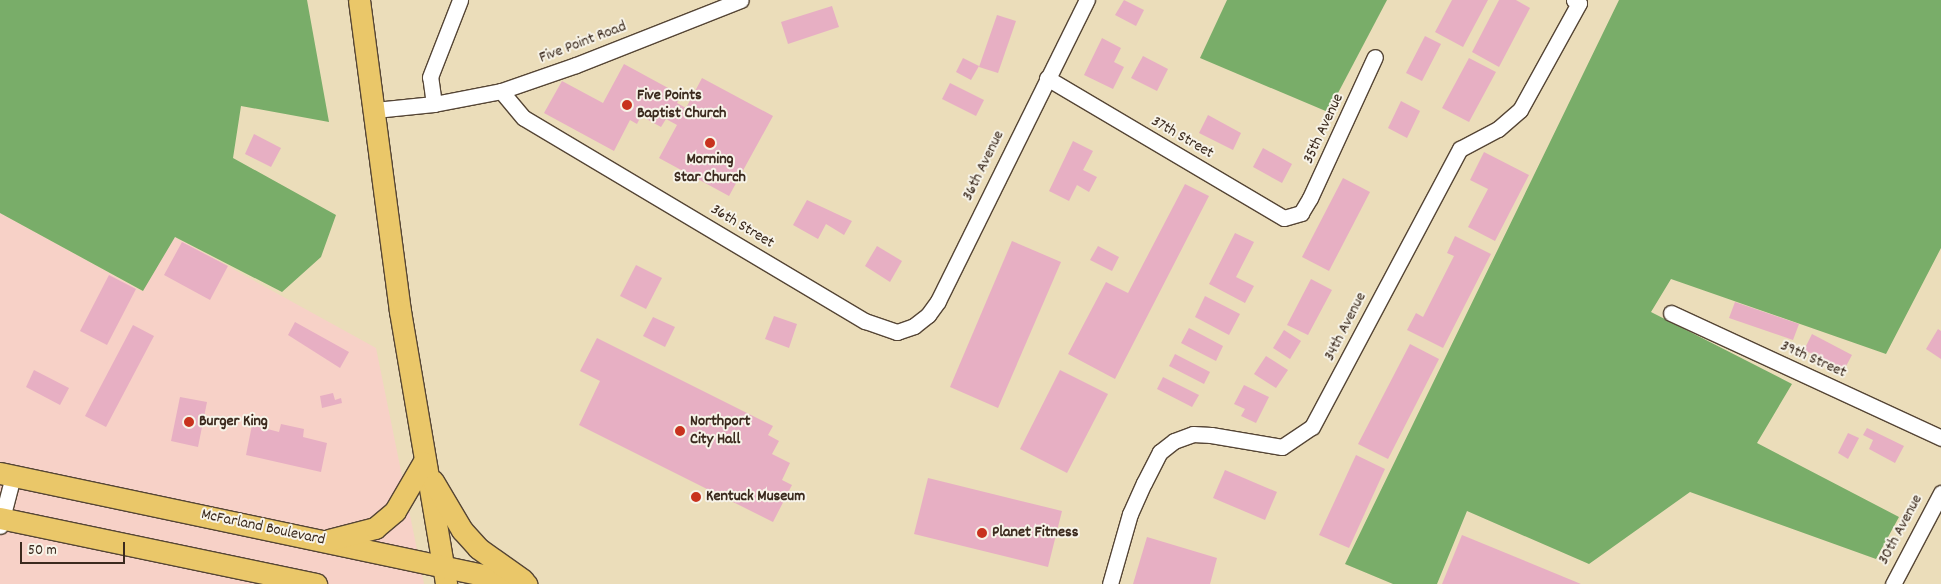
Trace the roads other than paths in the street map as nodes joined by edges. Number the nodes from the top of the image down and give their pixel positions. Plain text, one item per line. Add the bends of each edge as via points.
1 (359, 0) edge
2 (460, 0) edge
3 (741, 0) edge
4 (1087, 0) edge
5 (1574, 0) edge
6 (1375, 57) dead end
7 (1047, 78) junction
8 (501, 91) junction
9 (434, 104) junction
10 (375, 110) junction
11 (1301, 213) joint
12 (1671, 313) dead end
13 (897, 332) joint
14 (1941, 438) edge
15 (423, 463) junction
16 (6, 474) edge
17 (1941, 493) edge
18 (1, 521) edge
19 (324, 541) junction
20 (444, 575) edge
21 (316, 584) edge
22 (527, 584) edge
23 (1110, 584) edge
24 (1893, 584) edge

1 - 10 highway
2 - 9 street via 430,77
3 - 8 street, Five Point Road
4 - 7 street, 36th Avenue
5 - 23 street, 34th Avenue via 1580,3 1520,110 1498,129 1460,149 1312,427 1282,447 1193,434 1174,441 1160,452 1130,514
6 - 11 street, 35th Avenue via 1326,167
7 - 11 street, 37th Street via 1269,211 1284,218
7 - 13 street, 36th Avenue via 938,301 914,326
8 - 9 street, Five Point Road
8 - 13 street, 36th Street via 524,118 865,321
9 - 10 street, Five Point Road
10 - 15 highway
12 - 14 street, 39th Street
15 - 19 highway via 395,511 375,528
15 - 20 highway
15 - 22 highway via 462,530 478,548
16 - 18 street
16 - 19 highway, McFarland Boulevard
17 - 24 street, 30th Avenue
18 - 21 highway
19 - 20 highway, McFarland Boulevard
20 - 22 highway, McFarland Boulevard

